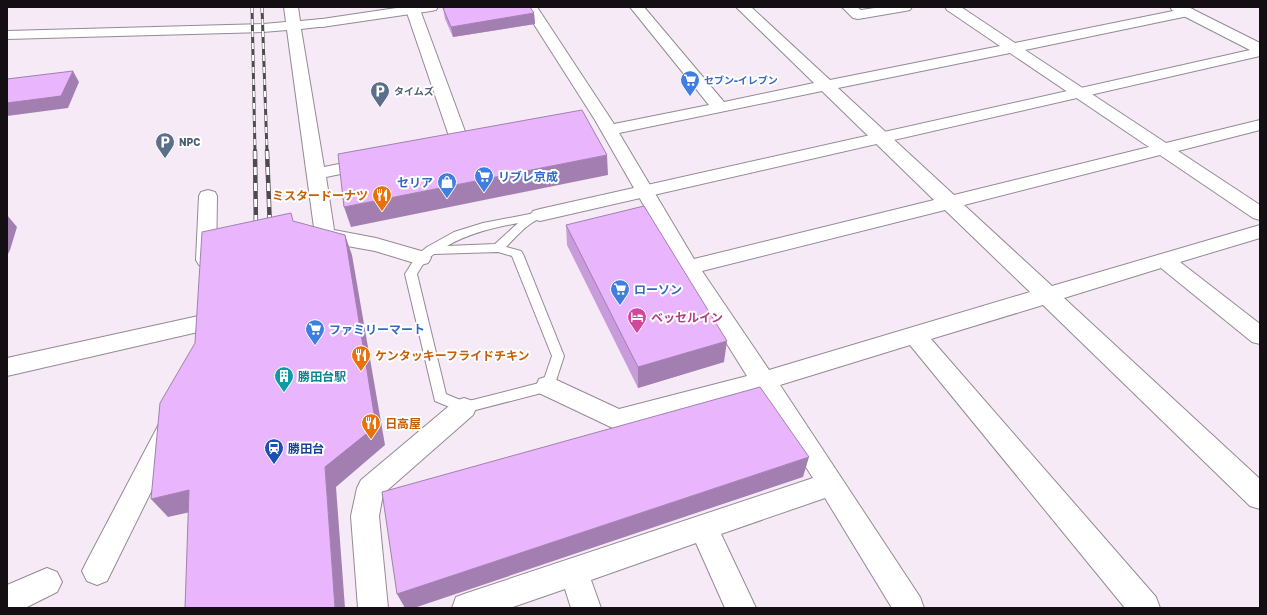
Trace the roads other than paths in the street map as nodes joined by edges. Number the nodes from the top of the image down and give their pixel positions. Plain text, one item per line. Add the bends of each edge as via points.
1 (291, 7) edge
2 (431, 7) edge
3 (530, 7) edge
4 (637, 7) edge
5 (743, 7) edge
6 (849, 7) edge
7 (905, 7) edge
8 (952, 7) edge
9 (412, 8) edge
10 (1182, 10) edge
11 (294, 26) junction
12 (7, 35) edge
13 (1013, 48) junction
14 (1260, 50) edge
15 (826, 86) junction
16 (1082, 92) junction
17 (720, 107) junction
18 (600, 124) junction
19 (1260, 124) edge
20 (880, 137) junction
21 (460, 145) edge
22 (1163, 149) junction
23 (384, 160) edge
24 (315, 174) junction
25 (644, 192) junction
26 (208, 196) dead end
27 (950, 203) junction
28 (1260, 214) edge
29 (540, 215) junction
30 (1260, 231) edge
31 (498, 248) junction
32 (426, 254) junction
33 (1164, 260) junction
34 (689, 267) junction
35 (1047, 295) junction
36 (915, 335) junction
37 (1260, 336) edge
38 (7, 367) edge
39 (763, 381) junction
40 (548, 386) junction
41 (464, 408) junction
42 (177, 412) edge
43 (831, 484) junction
44 (1260, 497) edge
45 (703, 527) junction
46 (97, 571) dead end
47 (574, 572) junction
48 (47, 582) dead end
49 (7, 601) edge
50 (373, 608) edge
51 (467, 608) edge
52 (586, 608) edge
53 (741, 608) edge
54 (909, 608) edge
55 (1145, 608) edge

1 - 11 street
2 - 9 street
3 - 18 street
4 - 17 street
5 - 15 street
6 - 7 street via 858,15
8 - 13 street
9 - 11 street
9 - 21 street
10 - 13 street
10 - 14 street
11 - 12 street
11 - 24 street
13 - 15 street
13 - 16 street
14 - 16 street
15 - 17 street
15 - 20 street
16 - 20 street
16 - 22 street
17 - 18 street
18 - 25 street
19 - 22 street
20 - 25 street
20 - 27 street
22 - 27 street
22 - 28 street
23 - 24 street
24 - 32 street via 325,234
25 - 29 street
25 - 34 street
26 - 38 street via 203,314
27 - 34 street
27 - 35 street
29 - 31 lane via 520,226
29 - 32 lane via 483,226 458,235
30 - 33 street
31 - 32 lane
31 - 40 lane via 517,254 558,356
32 - 41 lane via 411,274 440,397
33 - 35 street
33 - 37 street
34 - 39 street
35 - 36 street
35 - 44 street
36 - 39 street
36 - 55 street
39 - 40 street via 617,420
39 - 43 street
40 - 41 lane
41 - 50 street via 371,488 365,516
42 - 46 street
43 - 45 street
43 - 54 street
45 - 47 street
45 - 53 street
47 - 51 street
47 - 52 street
48 - 49 street

